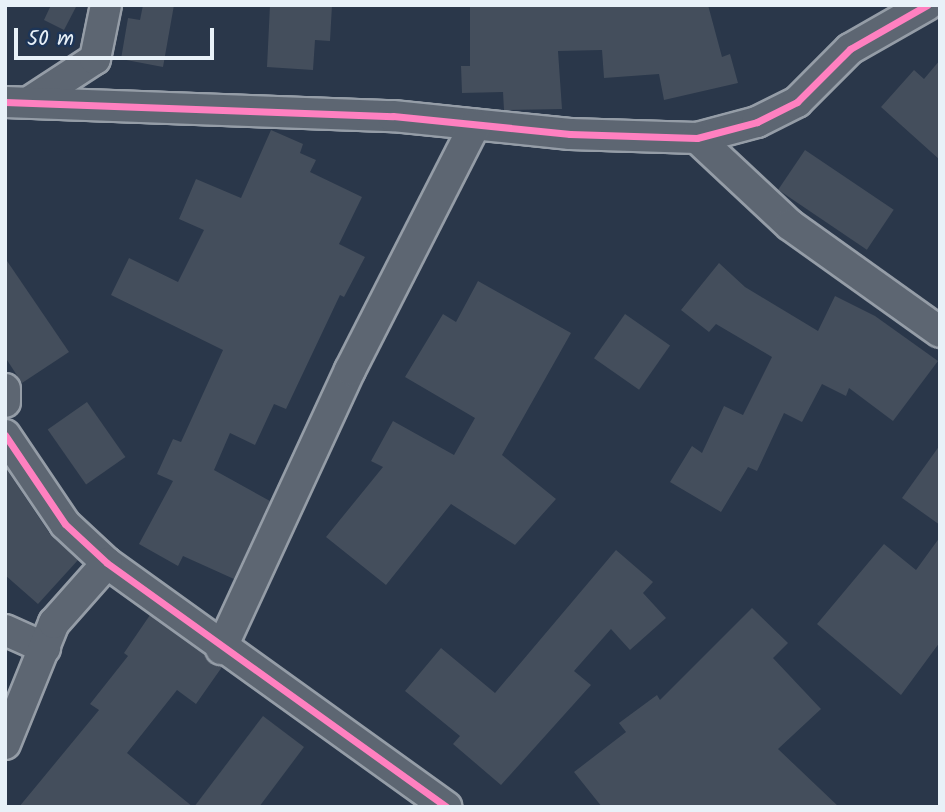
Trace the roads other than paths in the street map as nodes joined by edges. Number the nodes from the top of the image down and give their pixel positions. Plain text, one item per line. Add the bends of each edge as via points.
1 (106, 5) edge
2 (928, 5) edge
3 (19, 101) edge
4 (475, 125) junction
5 (697, 138) junction
6 (940, 332) edge
7 (5, 389) edge
8 (5, 402) edge
9 (5, 435) edge
10 (107, 563) junction
11 (5, 630) edge
12 (45, 648) junction
13 (221, 649) junction
14 (5, 744) edge
15 (447, 807) edge

1 - 3 street via 95,59
2 - 5 street via 850,49 797,102 757,122
3 - 4 street
4 - 5 street
4 - 13 street via 350,370
5 - 6 street via 790,225
7 - 8 street
9 - 10 street via 65,524
10 - 12 street via 54,622
10 - 13 street
11 - 12 street
12 - 14 street
13 - 15 street

